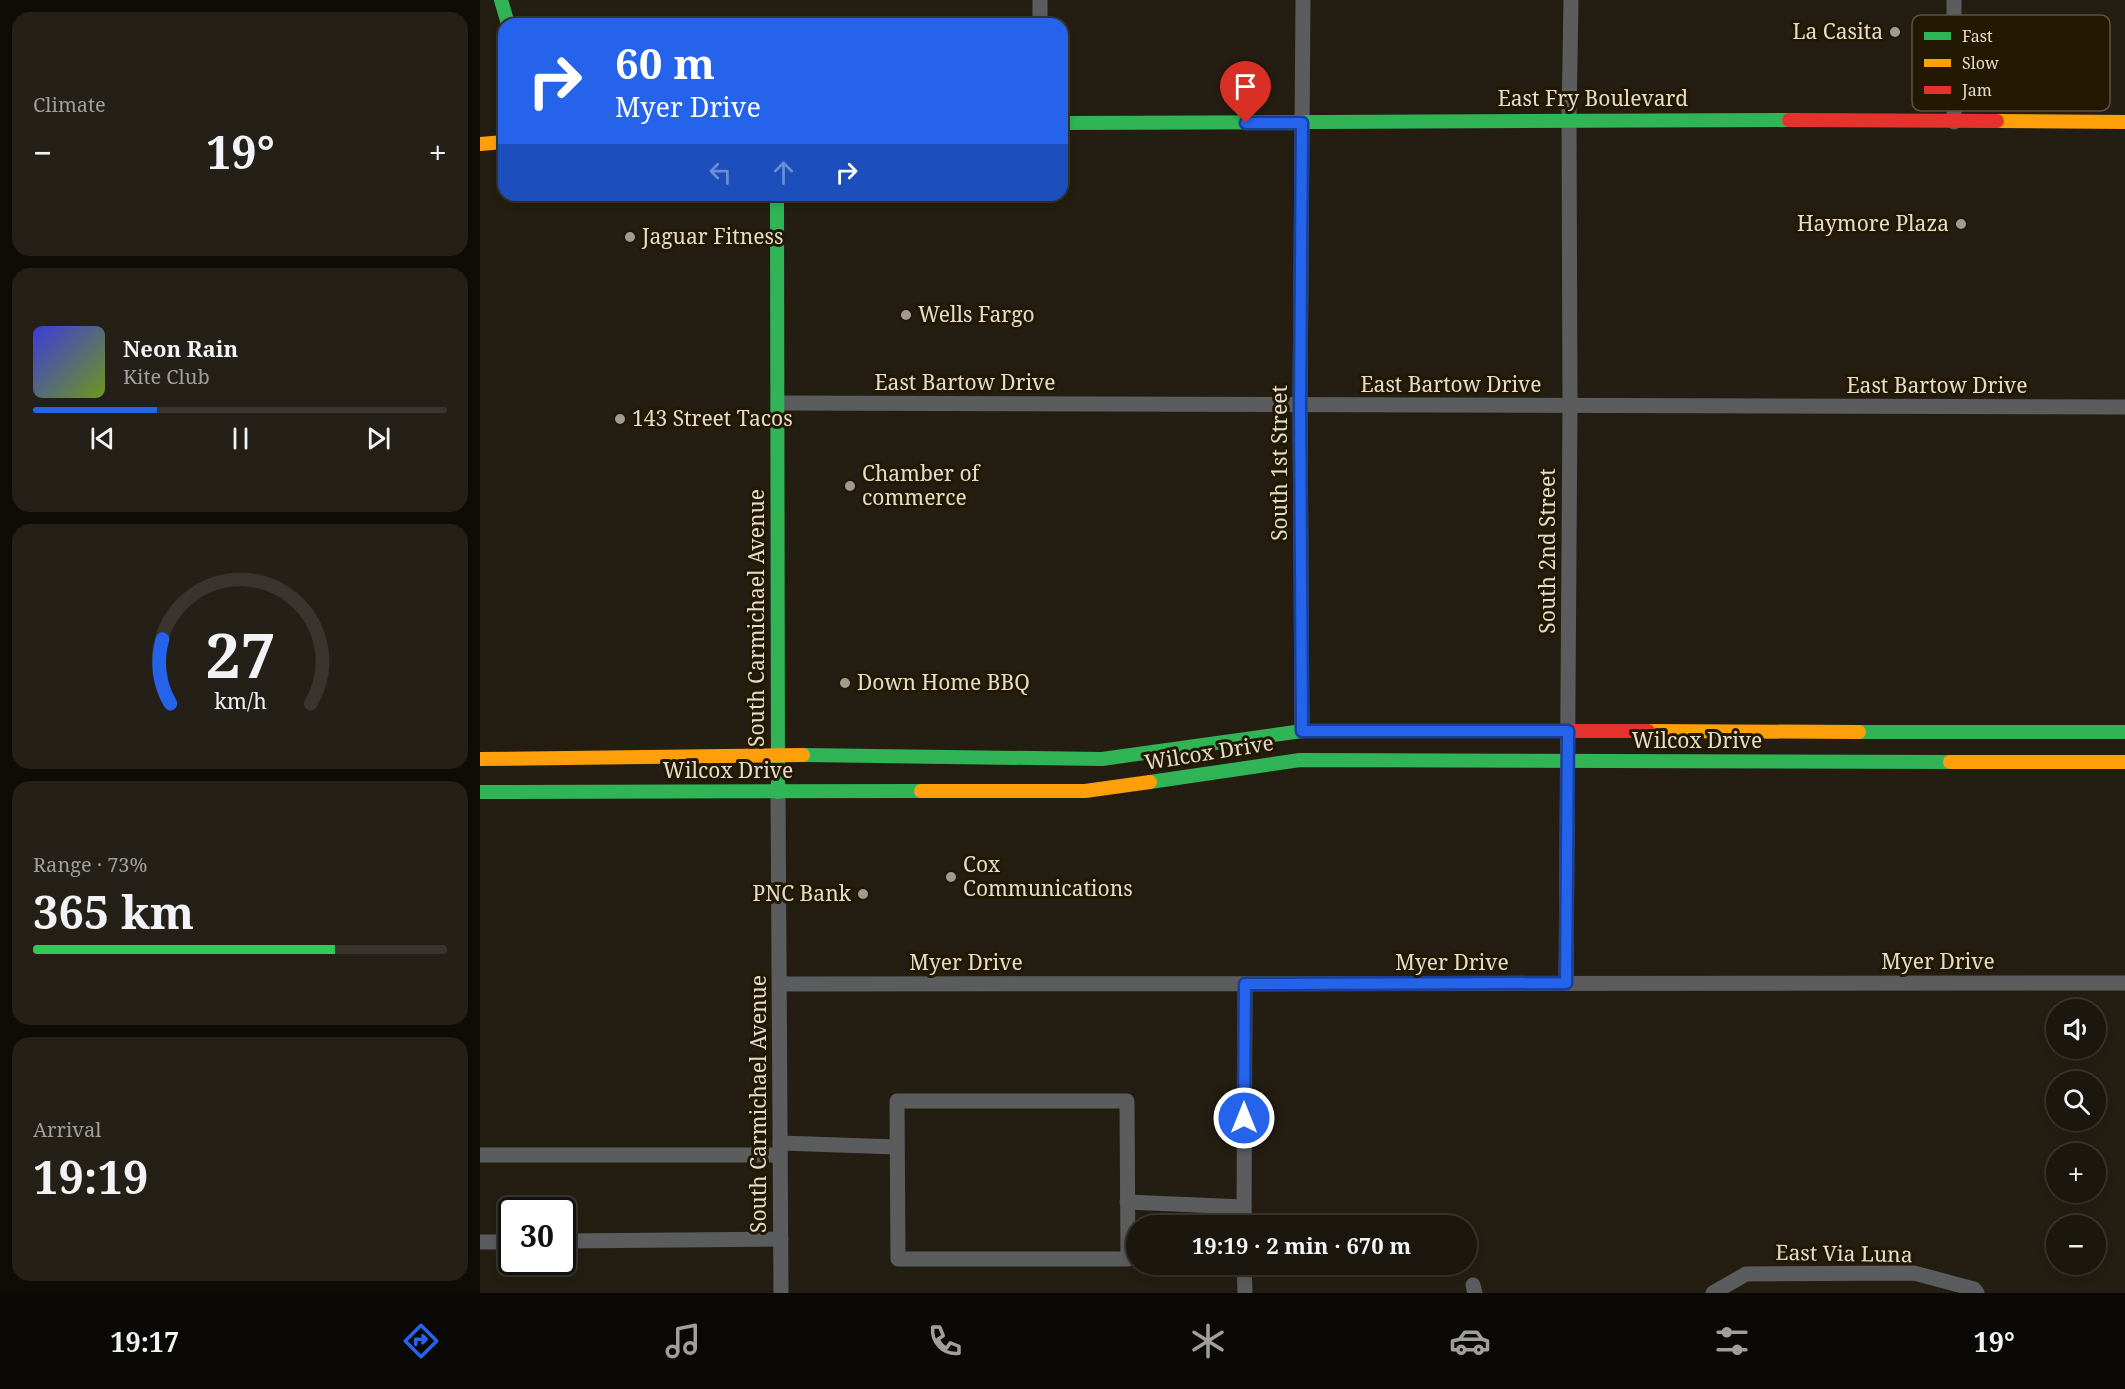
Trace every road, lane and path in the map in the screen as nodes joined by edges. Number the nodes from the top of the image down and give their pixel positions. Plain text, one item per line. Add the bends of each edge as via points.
1 (501, 0) edge
2 (1040, 0) edge
3 (1303, 0) edge
4 (1571, 0) edge
5 (506, 18) edge
6 (1040, 18) edge
7 (1954, 111) edge
8 (1569, 119) junction
9 (1954, 122) junction
10 (2125, 122) edge
11 (1068, 123) edge
12 (1302, 123) junction
13 (498, 142) edge
14 (480, 144) edge
15 (777, 201) edge
16 (778, 403) junction
17 (1300, 405) junction
18 (1570, 406) junction
19 (2125, 407) edge
20 (1302, 731) junction
21 (1568, 731) junction
22 (2125, 732) edge
23 (779, 755) junction
24 (480, 759) edge
25 (1567, 762) junction
26 (2125, 762) edge
27 (480, 792) edge
28 (778, 792) junction
29 (1566, 983) junction
30 (2125, 983) edge
31 (780, 984) junction
32 (1245, 984) junction
33 (897, 1147) junction
34 (780, 1149) junction
35 (480, 1155) edge
36 (1127, 1202) junction
37 (1244, 1207) junction
38 (1244, 1215) edge
39 (781, 1239) junction
40 (576, 1241) edge
41 (480, 1242) edge
42 (498, 1242) edge
43 (1244, 1275) edge
44 (781, 1293) edge
45 (1245, 1293) edge
46 (1713, 1293) edge
47 (1977, 1293) edge

1 - 5 street
2 - 6 street
3 - 12 street, South 1st Street
4 - 8 street, South 2nd Street
7 - 9 street
8 - 9 street, East Fry Boulevard
8 - 12 street, East Fry Boulevard
8 - 18 street, South 2nd Street
9 - 10 street, East Fry Boulevard
11 - 12 street, East Fry Boulevard
12 - 17 street, South 1st Street
13 - 14 street
15 - 16 street, South Carmichael Avenue
16 - 17 street, East Bartow Drive
16 - 23 street, South Carmichael Avenue
17 - 18 street, East Bartow Drive
17 - 20 street, South 1st Street
18 - 19 street, East Bartow Drive
18 - 21 street, South 2nd Street
20 - 21 street, Wilcox Drive
20 - 23 street, Wilcox Drive via 1102,759
21 - 22 street, Wilcox Drive
21 - 25 street, South 2nd Street
23 - 24 street, Wilcox Drive
23 - 28 street, South Carmichael Avenue
25 - 26 street, Wilcox Drive
25 - 28 street, Wilcox Drive via 1300,760 1085,791
25 - 29 street, South 2nd Street
27 - 28 street, Wilcox Drive
28 - 31 street, South Carmichael Avenue
29 - 30 street, Myer Drive
29 - 32 street, Myer Drive
31 - 32 street, Myer Drive
31 - 34 street, South Carmichael Avenue
32 - 37 street
33 - 34 street
33 - 36 street via 897,1101 1127,1101
33 - 36 street via 897,1259 1128,1258
34 - 35 street
34 - 39 street, South Carmichael Avenue
36 - 37 street
37 - 38 street
39 - 40 street
39 - 44 street, South Carmichael Avenue
41 - 42 street
43 - 45 street
46 - 47 street, East Via Luna via 1746,1274 1914,1274

